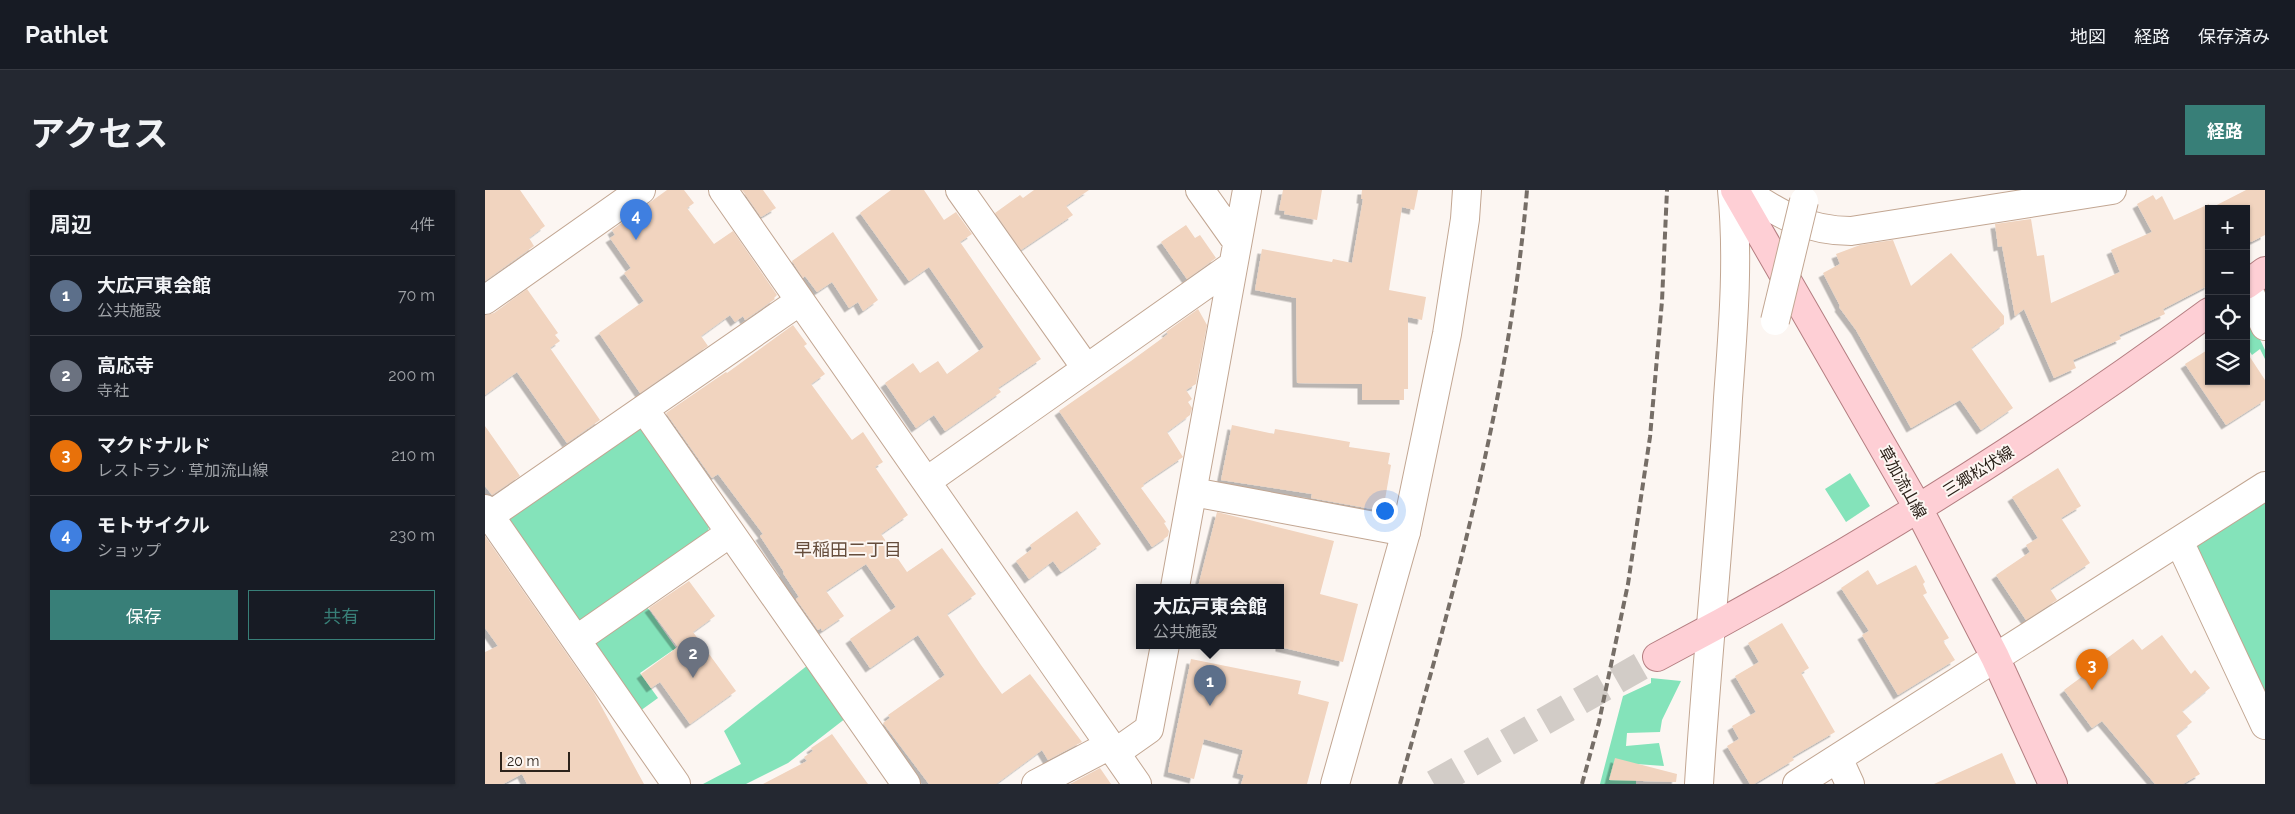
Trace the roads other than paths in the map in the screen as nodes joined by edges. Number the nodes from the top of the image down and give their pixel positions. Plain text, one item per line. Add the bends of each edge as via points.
1 (641, 190) edge
2 (723, 190) edge
3 (960, 190) edge
4 (1200, 190) edge
5 (1247, 190) edge
6 (1467, 190) edge
7 (1733, 190) edge
8 (1743, 190) edge
9 (2095, 191) edge
10 (1804, 201) dead end
11 (1235, 254) junction
12 (2265, 271) edge
13 (2250, 282) edge
14 (2250, 294) edge
15 (485, 300) edge
16 (800, 301) junction
17 (2205, 315) edge
18 (1775, 321) dead end
19 (2265, 326) edge
20 (1086, 368) junction
21 (644, 409) junction
22 (927, 482) junction
23 (2265, 486) edge
24 (1193, 492) junction
25 (1918, 508) junction
26 (487, 515) edge
27 (1405, 532) junction
28 (730, 533) junction
29 (2179, 540) junction
30 (1176, 584) edge
31 (1712, 628) junction
32 (576, 640) junction
33 (1164, 649) edge
34 (1657, 657) tunnel mouth
35 (1995, 657) junction
36 (2265, 725) edge
37 (1112, 749) junction
38 (1838, 758) junction
39 (676, 784) edge
40 (906, 784) edge
41 (1036, 784) edge
42 (1137, 784) edge
43 (1335, 784) edge
44 (1699, 784) edge
45 (1797, 784) edge
46 (1850, 784) edge
47 (2053, 784) edge

1 - 15 street
2 - 16 street
3 - 20 street
4 - 11 street
5 - 11 street
6 - 27 street via 1447,334
7 - 25 main road, 草加流山線
7 - 31 street via 1736,281
8 - 9 street via 1779,214 1831,231 1851,231
10 - 18 street, bridge
11 - 20 street
11 - 24 street
12 - 13 main road
14 - 19 street
16 - 21 street
16 - 22 street
17 - 25 main road, 三郷松伏線 via 2056,420
20 - 22 street
21 - 26 street
21 - 28 street
22 - 37 street
23 - 29 street
24 - 27 street
24 - 30 street
25 - 31 main road, 三郷松伏線
25 - 35 main road, 草加流山線
26 - 32 street
27 - 43 street
28 - 32 street
28 - 40 street
29 - 35 street
29 - 36 street
31 - 34 main road, 三郷松伏線
31 - 44 street
32 - 39 street
33 - 37 street via 1149,729
35 - 38 street
35 - 47 main road, 草加流山線
37 - 41 street
37 - 42 street
38 - 45 street
38 - 46 street

